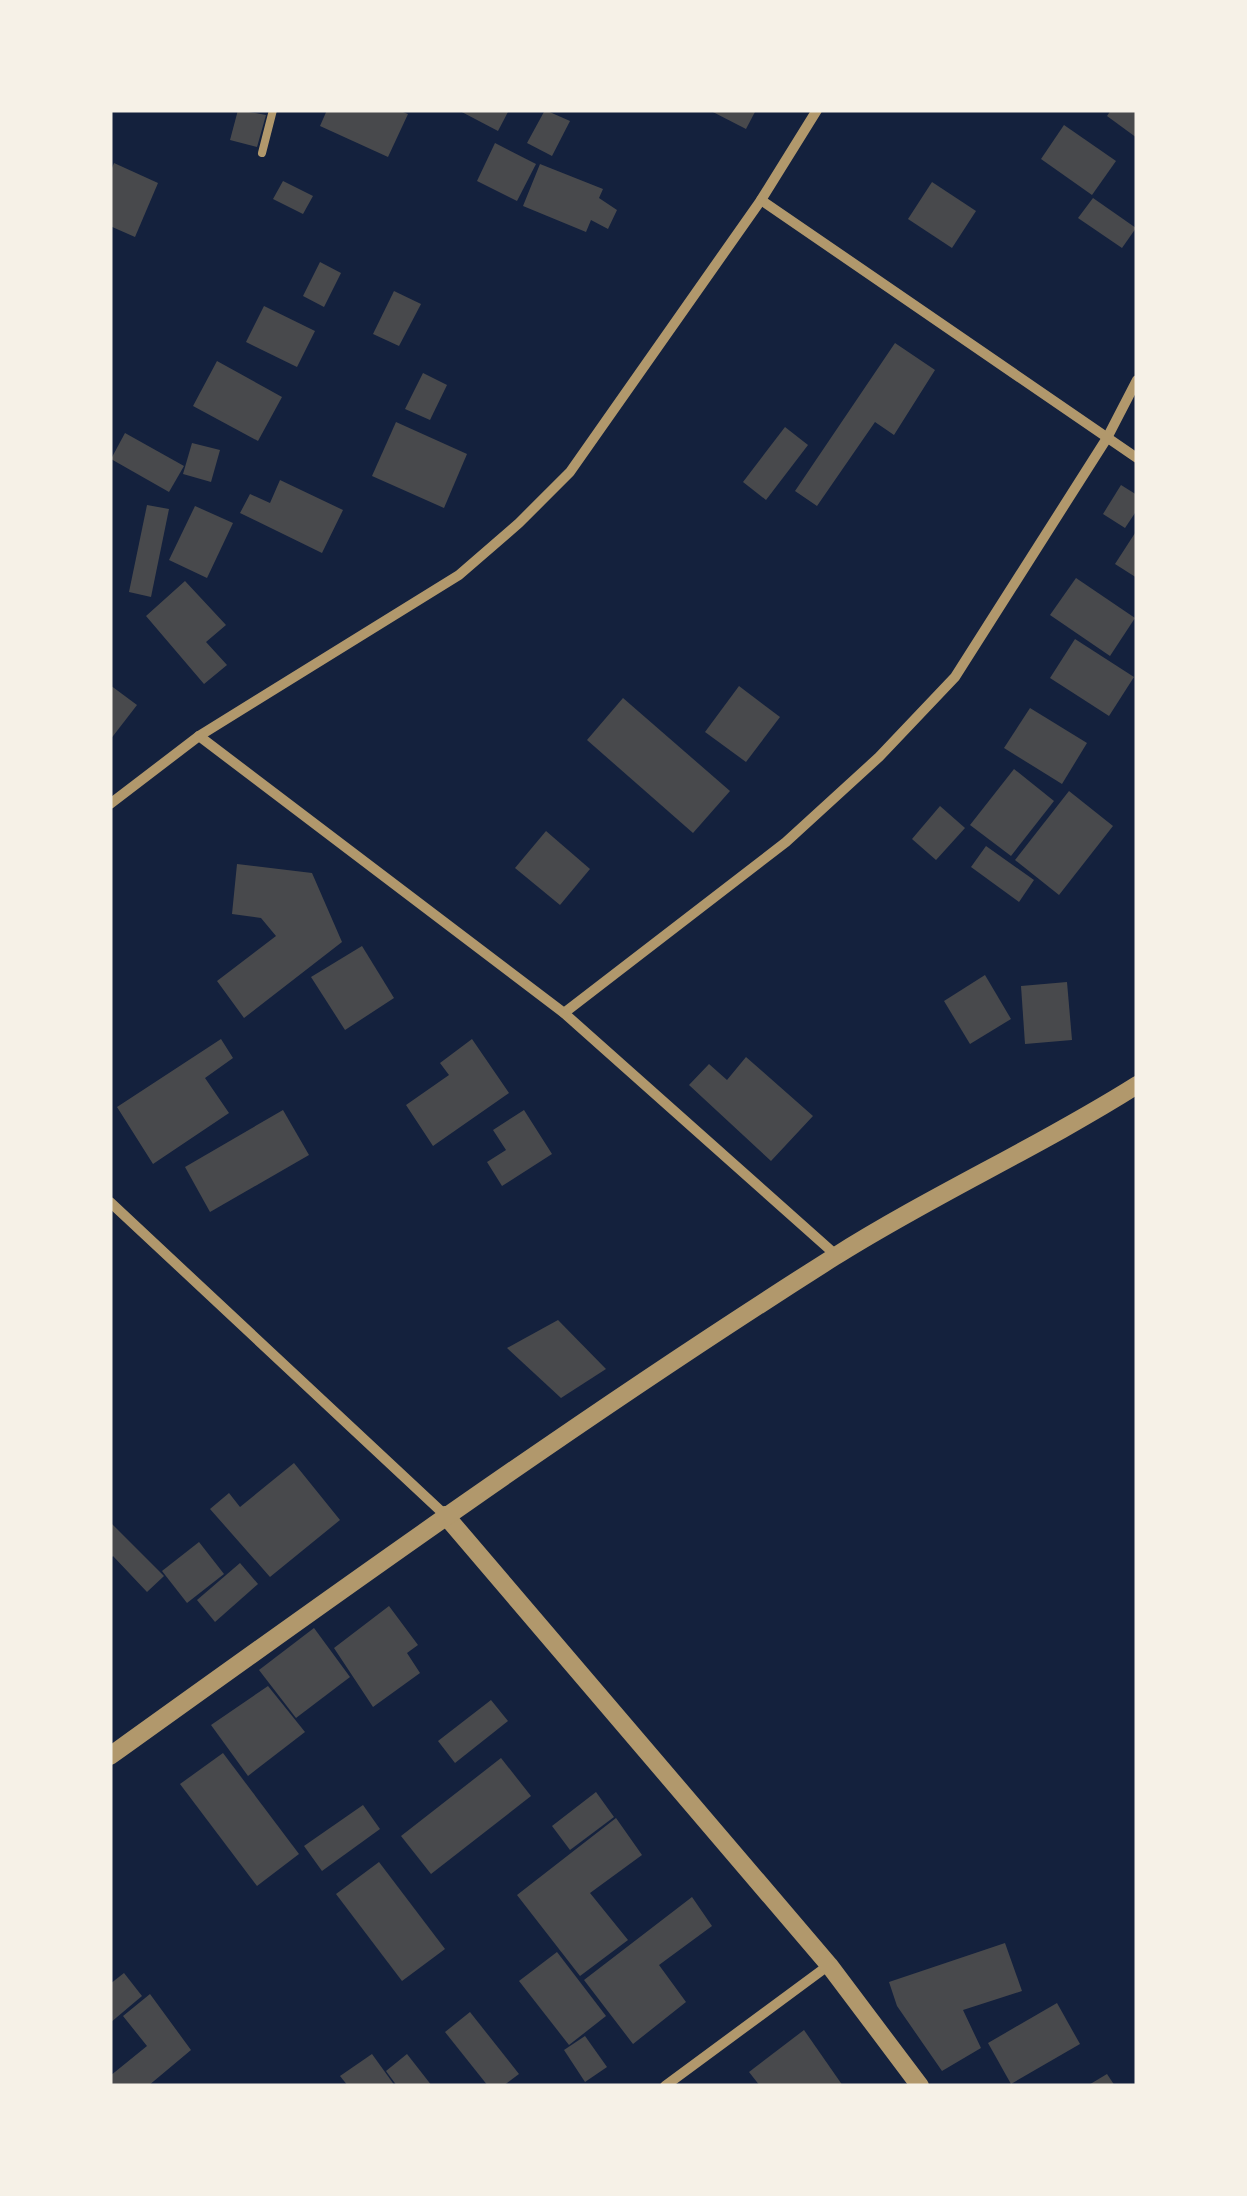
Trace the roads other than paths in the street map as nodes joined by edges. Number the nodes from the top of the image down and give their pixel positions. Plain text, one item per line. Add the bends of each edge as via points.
1 (274, 110) edge
2 (817, 110) edge
3 (262, 153) dead end
4 (761, 200) junction
5 (1137, 380) edge
6 (1107, 438) junction
7 (1137, 458) edge
8 (199, 736) junction
9 (110, 804) edge
10 (564, 1014) junction
11 (1137, 1085) edge
12 (110, 1202) edge
13 (837, 1256) junction
14 (445, 1515) junction
15 (110, 1756) edge
16 (829, 1964) junction
17 (665, 2086) edge
18 (920, 2086) edge

1 - 3 lane
2 - 4 street
4 - 6 street
4 - 8 street via 570,472 519,523 460,575
5 - 6 street
6 - 7 street
6 - 10 street via 955,676 892,744 786,842
8 - 9 street
8 - 10 street
10 - 13 street
11 - 13 street
12 - 14 street
13 - 14 street
14 - 15 street
14 - 16 street
16 - 17 street
16 - 18 street

